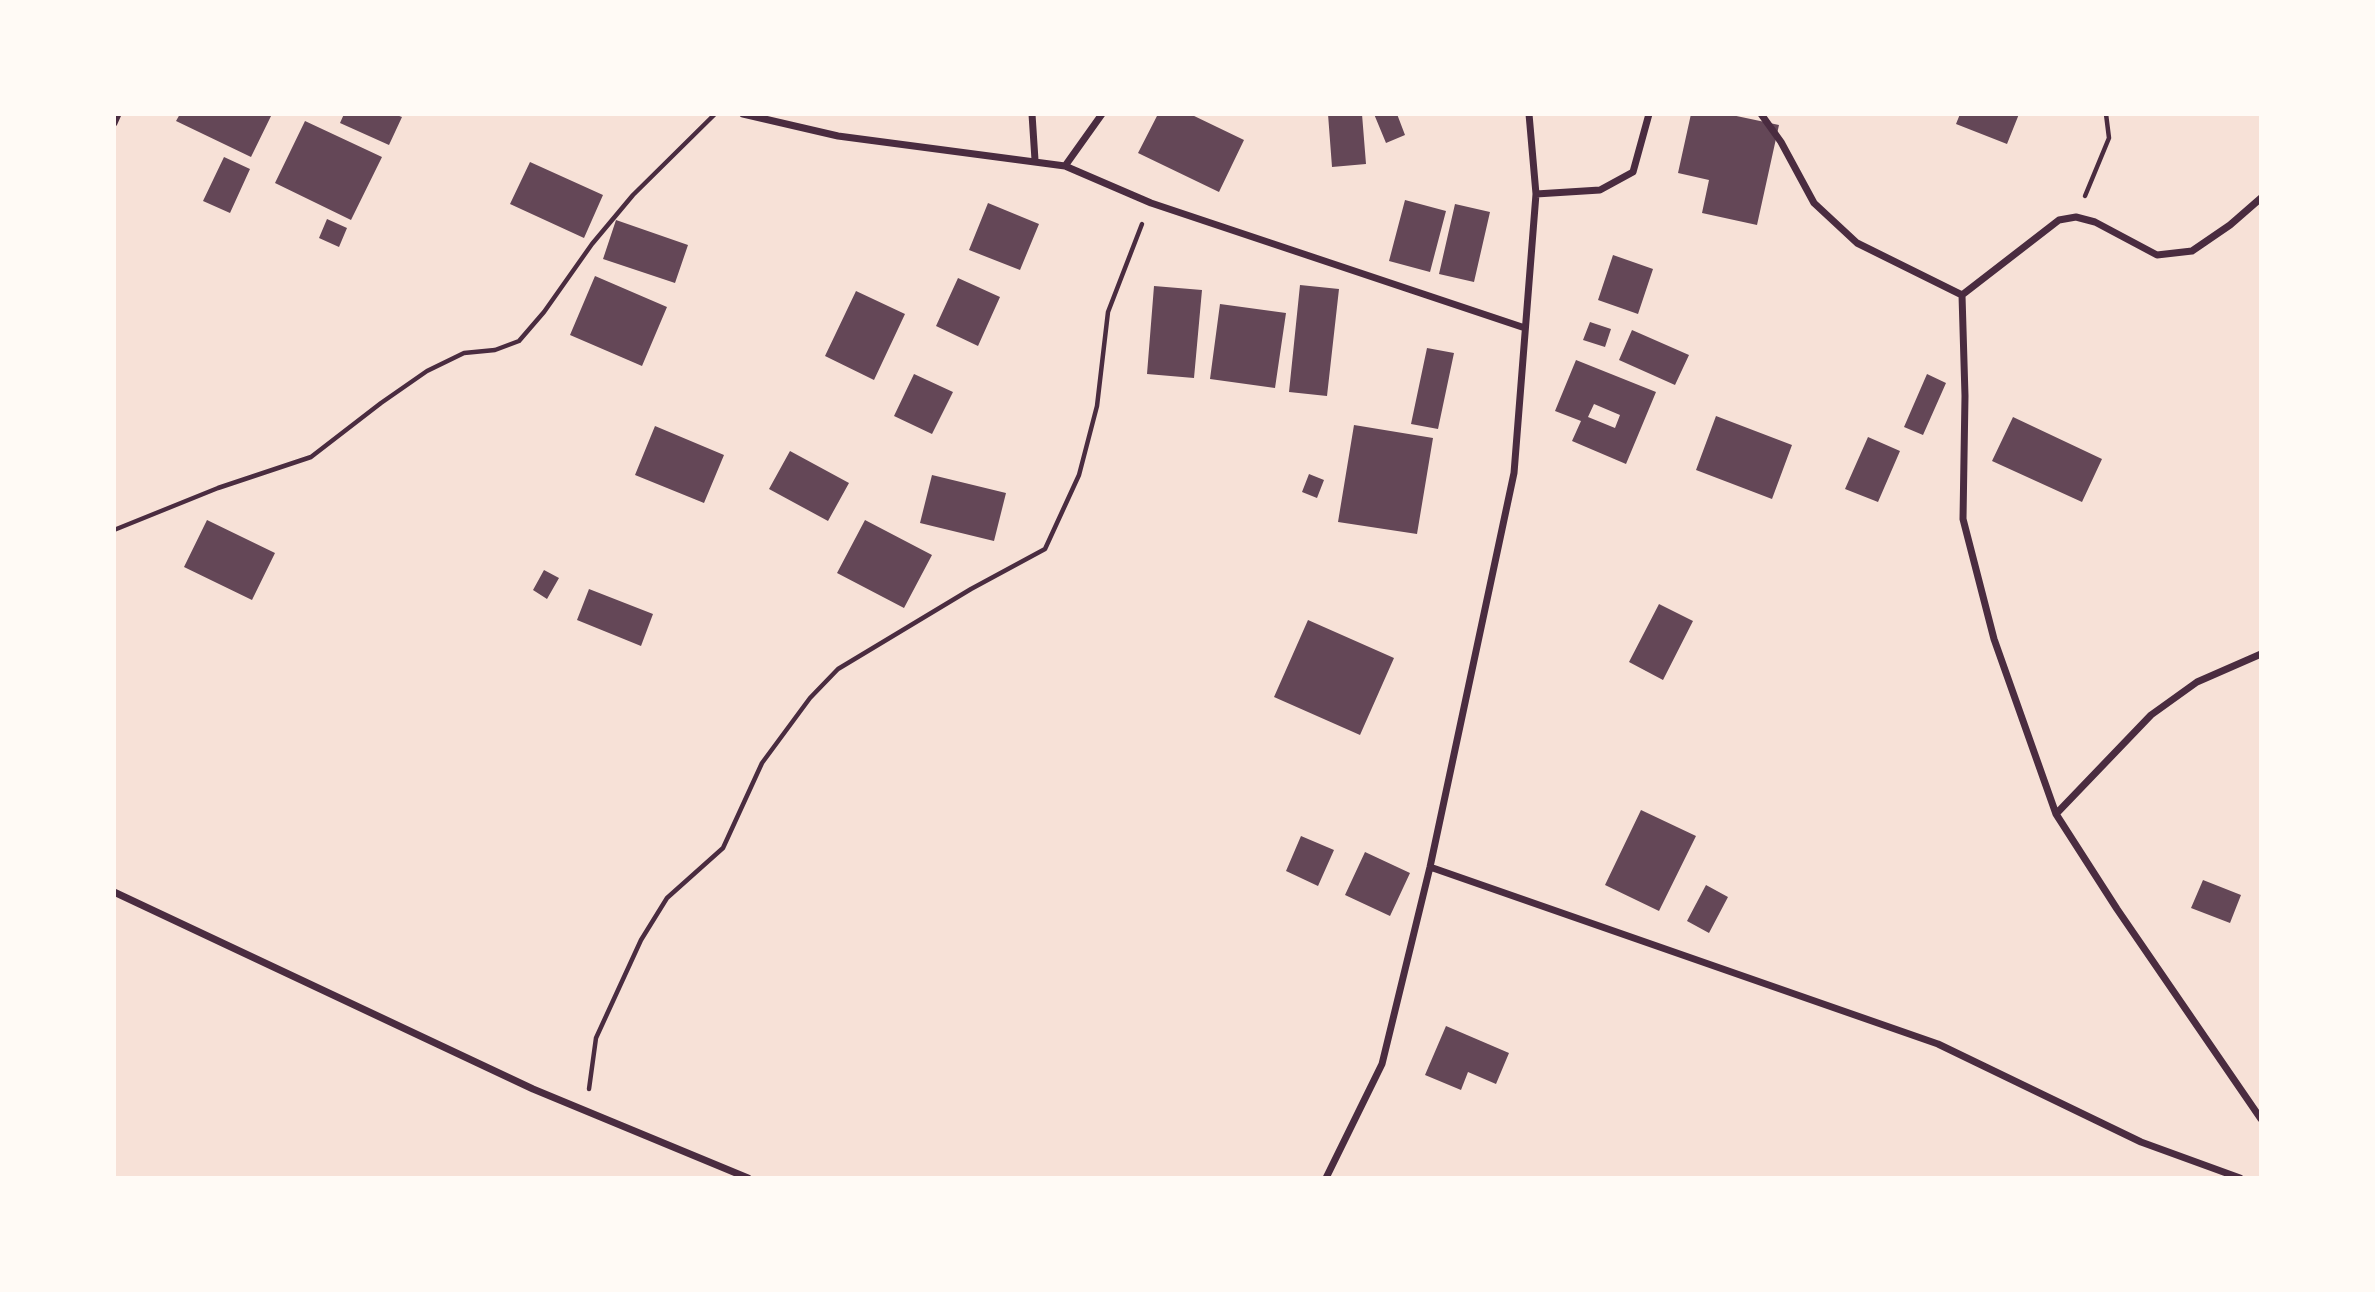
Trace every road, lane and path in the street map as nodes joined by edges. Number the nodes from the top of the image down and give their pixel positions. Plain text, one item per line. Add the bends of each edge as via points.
1 (118, 114) edge
2 (715, 114) edge
3 (743, 114) edge
4 (1032, 114) edge
5 (1102, 114) edge
6 (1529, 114) edge
7 (1649, 114) edge
8 (1761, 114) edge
9 (2106, 114) edge
10 (114, 123) edge
11 (1035, 160) junction
12 (1065, 166) junction
13 (1536, 194) junction
14 (2261, 198) edge
15 (1150, 203) junction
16 (2076, 217) junction
17 (1962, 295) junction
18 (1525, 328) junction
19 (114, 530) edge
20 (2261, 654) edge
21 (2056, 814) junction
22 (1430, 867) junction
23 (114, 892) edge
24 (586, 1111) junction
25 (2261, 1119) edge
26 (748, 1178) edge
27 (1326, 1178) edge
28 (2240, 1178) edge

1 - 10 street
2 - 19 path via 633,195 519,341 464,353 427,372 311,457
3 - 11 street via 838,136
4 - 11 street
5 - 12 street
6 - 13 street
7 - 13 street via 1633,172 1600,190
8 - 17 street via 1814,203 1857,243
9 - 16 path via 2109,138
11 - 12 street
12 - 15 street
13 - 18 street
14 - 16 street via 2192,251 2157,255 2095,222
15 - 18 street
15 - 24 path via 1108,312 1097,406 1079,475 1045,549 838,668 810,698 762,763 723,848 667,898 641,940 596,1038
16 - 17 street via 2059,219
17 - 21 street via 1963,519 1994,639
18 - 22 street via 1514,473
20 - 21 street via 2197,682 2151,715
21 - 25 street
22 - 27 street via 1382,1064
22 - 28 street via 1938,1044 2141,1142
23 - 24 street
24 - 26 street

